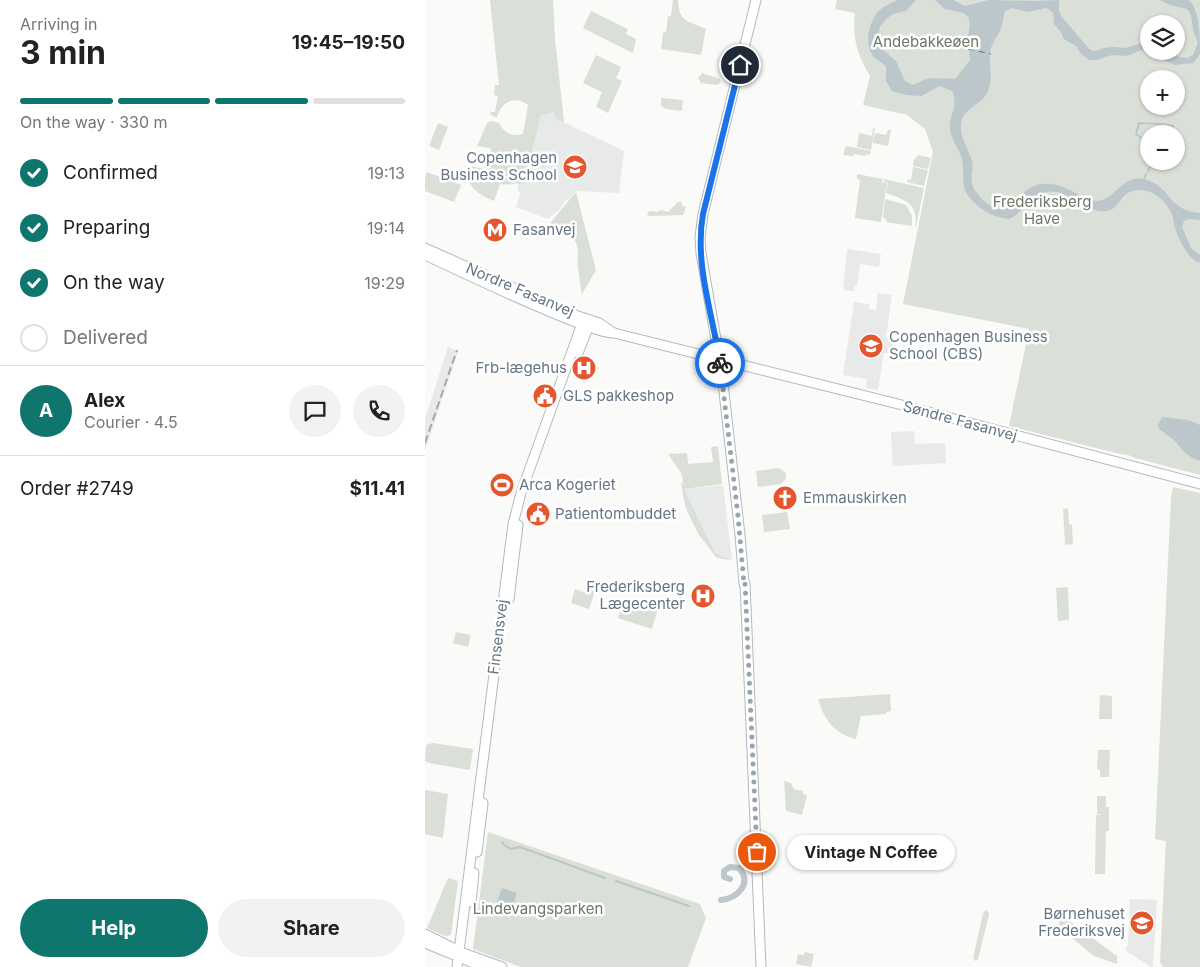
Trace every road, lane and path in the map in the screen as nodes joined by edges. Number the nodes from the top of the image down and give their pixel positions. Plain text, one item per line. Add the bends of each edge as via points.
1 (756, 0) edge
2 (425, 248) edge
3 (425, 255) edge
4 (440, 259) junction
5 (586, 322) junction
6 (720, 359) junction
7 (1200, 484) edge
8 (425, 934) edge
9 (425, 943) edge
10 (460, 959) edge
11 (483, 967) edge
12 (502, 967) edge
13 (761, 967) edge

1 - 6 street via 700,234 704,275
2 - 4 street, Nordre Fasanvej
3 - 4 street, Nordre Fasanvej
4 - 5 street, Nordre Fasanvej
5 - 6 street, Nordre Fasanvej via 606,326 614,333
5 - 10 street, Finsensvej via 512,530
6 - 7 street, Søndre Fasanvej
6 - 13 street via 745,583
8 - 10 street
9 - 10 street
10 - 11 street
10 - 12 street

